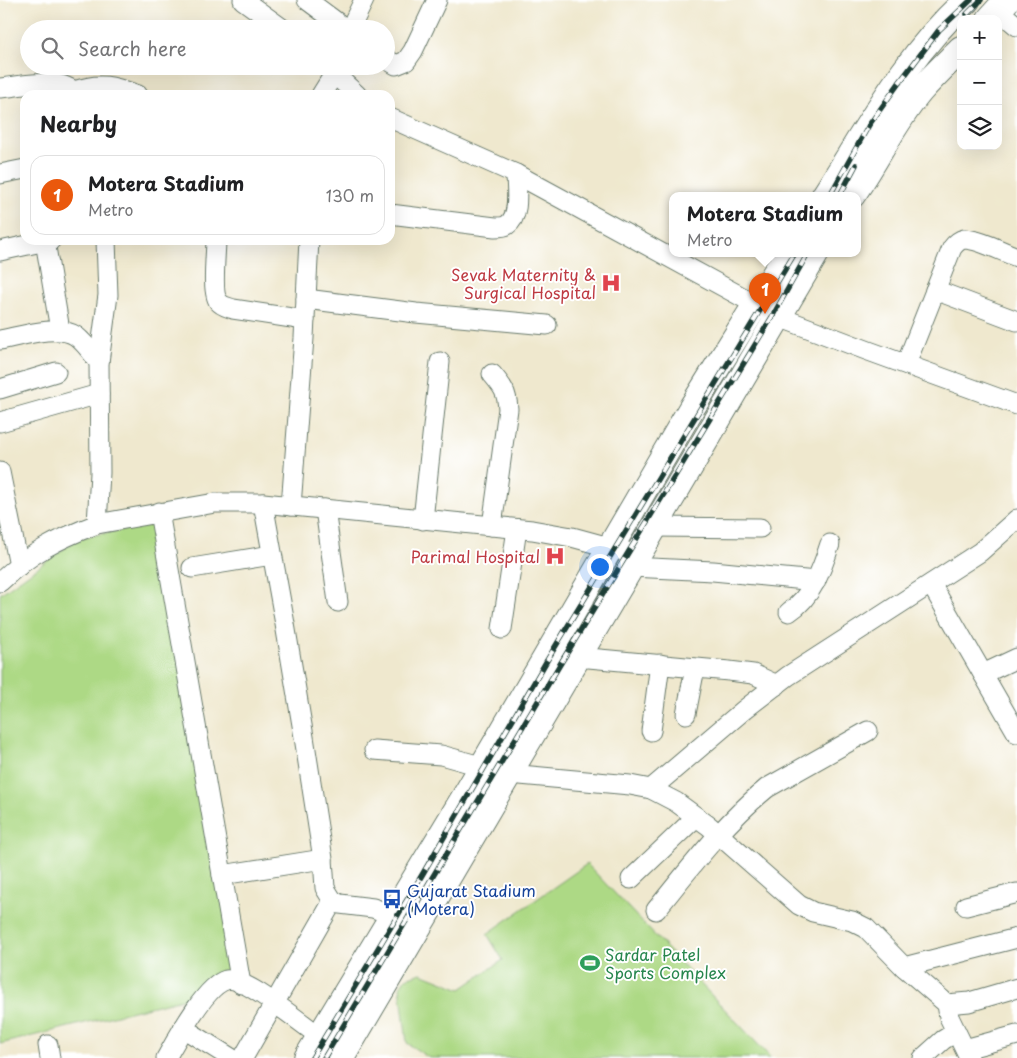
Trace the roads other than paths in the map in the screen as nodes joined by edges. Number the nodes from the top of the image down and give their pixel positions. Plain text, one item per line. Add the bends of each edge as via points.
1 (243, 0) edge
2 (307, 0) edge
3 (364, 0) edge
4 (438, 0) edge
5 (967, 0) edge
6 (272, 20) edge
7 (334, 20) edge
8 (354, 20) edge
9 (957, 53) edge
10 (395, 64) edge
11 (328, 75) edge
12 (335, 75) edge
13 (0, 88) edge
14 (71, 90) edge
15 (82, 90) edge
16 (125, 90) edge
17 (323, 90) edge
18 (352, 90) edge
19 (395, 120) edge
20 (20, 170) edge
21 (0, 174) edge
22 (516, 174) junction
23 (827, 192) edge
24 (854, 192) edge
25 (395, 215) edge
26 (31, 245) edge
27 (49, 245) edge
28 (106, 245) edge
29 (216, 245) edge
30 (310, 245) edge
31 (0, 252) edge
32 (669, 257) edge
33 (669, 257) edge
34 (785, 257) edge
35 (814, 257) edge
36 (1017, 257) edge
37 (935, 290) junction
38 (306, 299) junction
39 (756, 304) junction
40 (779, 317) junction
41 (305, 320) junction
42 (1017, 321) edge
43 (547, 325) dead end
44 (60, 330) junction
45 (0, 340) edge
46 (99, 362) junction
47 (440, 362) dead end
48 (906, 364) junction
49 (56, 372) dead end
50 (492, 374) dead end
51 (0, 390) edge
52 (99, 394) junction
53 (1017, 405) edge
54 (0, 422) edge
55 (0, 472) edge
56 (262, 502) junction
57 (291, 506) junction
58 (325, 509) junction
59 (159, 512) junction
60 (1017, 519) edge
61 (423, 520) junction
62 (97, 524) junction
63 (492, 526) junction
64 (655, 527) junction
65 (760, 528) dead end
66 (517, 529) junction
67 (830, 544) dead end
68 (611, 547) junction
69 (272, 555) junction
70 (635, 561) junction
71 (19, 566) junction
72 (192, 568) dead end
73 (816, 581) junction
74 (0, 582) edge
75 (931, 584) junction
76 (338, 602) dead end
77 (789, 612) dead end
78 (502, 629) dead end
79 (578, 657) junction
80 (1017, 658) edge
81 (660, 664) junction
82 (695, 668) junction
83 (983, 674) junction
84 (777, 684) junction
85 (1011, 710) edge
86 (686, 714) dead end
87 (651, 731) dead end
88 (868, 732) dead end
89 (1017, 733) edge
90 (374, 750) dead end
91 (482, 766) junction
92 (509, 774) junction
93 (651, 790) junction
94 (696, 817) junction
95 (718, 835) junction
96 (323, 859) junction
97 (222, 875) junction
98 (631, 879) dead end
99 (1017, 893) edge
100 (332, 901) junction
101 (966, 906) dead end
102 (656, 910) dead end
103 (393, 915) junction
104 (419, 928) junction
105 (1017, 938) edge
106 (904, 967) junction
107 (241, 984) junction
108 (1017, 988) edge
109 (273, 1003) junction
110 (947, 1004) junction
111 (184, 1028) junction
112 (956, 1032) junction
113 (1017, 1035) edge
114 (313, 1047) edge
115 (967, 1054) edge
116 (166, 1058) edge
117 (231, 1058) edge
118 (243, 1058) edge
119 (341, 1058) edge
120 (923, 1058) edge

1 - 6 street
2 - 7 street
3 - 8 street
4 - 10 street via 413,51 406,61
5 - 23 street via 910,63
9 - 24 street via 920,91
11 - 17 street
12 - 18 street
13 - 14 street via 60,84
15 - 16 street via 101,85
19 - 22 street
20 - 21 street
22 - 25 street via 516,212 506,226
22 - 33 street
26 - 31 street
27 - 44 street
28 - 46 street via 108,295
29 - 41 street via 217,301 232,309
30 - 38 street
32 - 39 street
34 - 39 street
35 - 40 street
36 - 37 street via 975,241 964,239 956,242
37 - 42 street
37 - 48 street
38 - 41 street
38 - 43 street
39 - 40 street
39 - 68 street
40 - 48 street
40 - 64 street
41 - 57 street
44 - 45 street
44 - 46 street via 81,340
46 - 52 street
47 - 61 street
48 - 53 street
49 - 51 street
50 - 63 street via 507,396 508,410
52 - 54 street
52 - 62 street
55 - 71 street
56 - 57 street
56 - 59 street via 215,502
56 - 69 street
57 - 58 street
58 - 61 street
58 - 76 street
59 - 62 street
59 - 97 street
60 - 75 street via 980,552
61 - 63 street
62 - 71 street via 62,537
63 - 66 street
64 - 65 street
64 - 70 street
66 - 68 street
66 - 78 street
67 - 73 street
68 - 70 street
68 - 91 street
69 - 72 street
69 - 96 street
70 - 73 street
70 - 79 street
71 - 74 street
73 - 77 street
75 - 83 street
75 - 84 street
79 - 81 street
79 - 92 street
80 - 83 street
81 - 82 street
81 - 87 street
82 - 84 street via 753,674
82 - 86 street
83 - 85 street
84 - 93 street
85 - 89 street
88 - 95 street via 767,788
90 - 91 street via 441,755
91 - 92 street
91 - 103 street
92 - 93 street via 630,785
92 - 104 street
93 - 94 street via 676,802
94 - 95 street
94 - 98 street
95 - 102 street
95 - 106 street via 799,905 866,928
96 - 97 street
96 - 100 street via 325,888
97 - 107 street
99 - 101 street
100 - 103 street
100 - 109 street
103 - 104 street
103 - 114 street
104 - 119 street
105 - 106 street
106 - 110 street
107 - 109 street
107 - 111 street via 231,979 224,980 204,997
108 - 110 street via 969,1002
109 - 114 street
109 - 118 street
110 - 112 street
111 - 116 street
111 - 117 street
112 - 115 street
112 - 120 street
113 - 115 street

